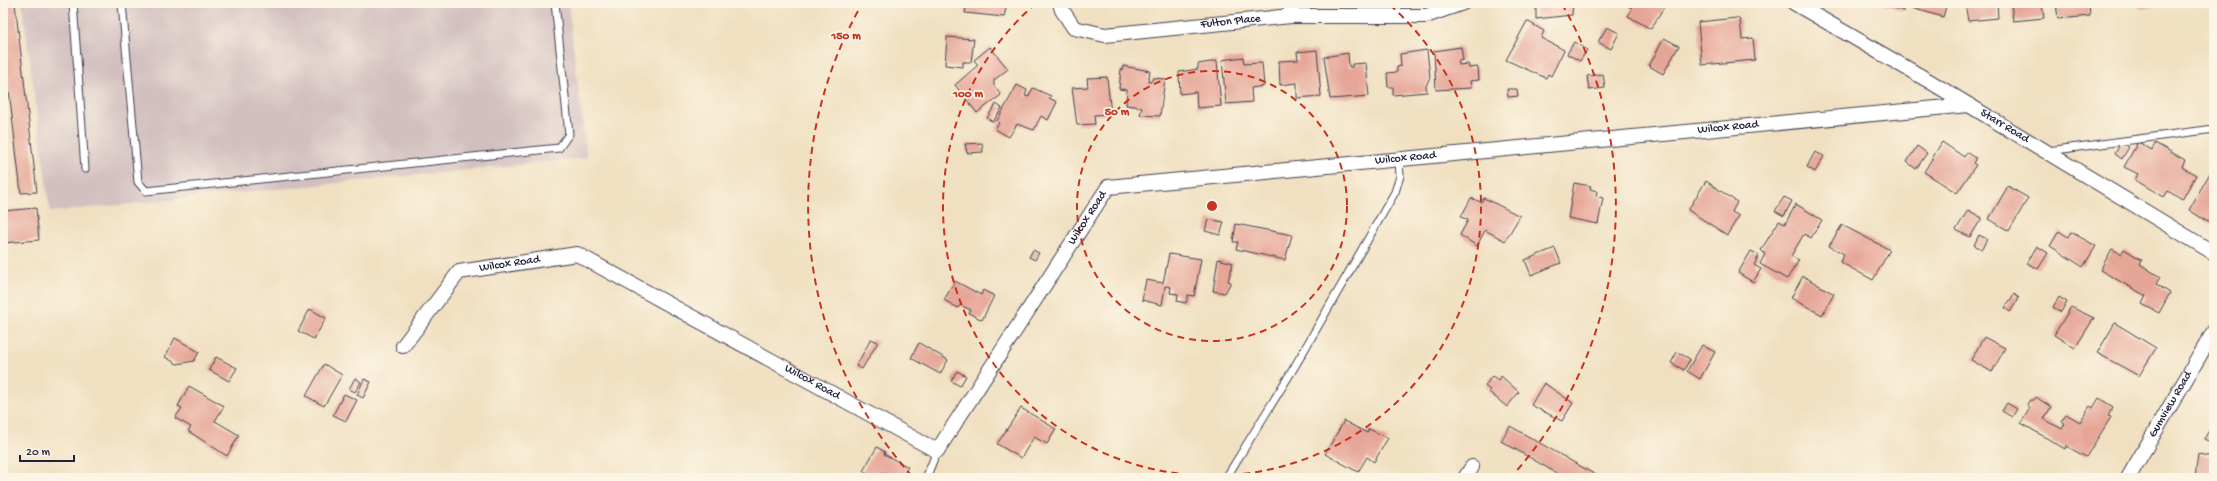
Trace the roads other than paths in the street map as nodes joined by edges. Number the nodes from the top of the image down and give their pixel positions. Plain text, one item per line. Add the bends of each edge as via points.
1 (73, 3) edge
2 (122, 3) edge
3 (555, 3) edge
4 (1060, 3) edge
5 (1463, 3) edge
6 (1794, 3) edge
7 (1291, 10) edge
8 (1968, 105) junction
9 (2214, 129) edge
10 (2046, 152) junction
11 (1399, 159) junction
12 (85, 169) dead end
13 (2214, 253) edge
14 (2214, 331) edge
15 (403, 346) dead end
16 (937, 451) junction
17 (926, 478) edge
18 (1226, 478) edge
19 (2128, 478) edge

1 - 12 lane
2 - 3 lane via 138,182 146,191 559,148 569,134
4 - 7 street, Fulton Place via 1074,28 1106,35
5 - 7 street, Fulton Place via 1426,16
6 - 8 street, Starr Road
8 - 10 street, Starr Road
8 - 11 street, Wilcox Road
9 - 10 lane
10 - 13 street, Starr Road
11 - 16 street, Wilcox Road via 1108,187
11 - 18 lane via 1400,176 1396,192 1295,366
14 - 19 street, Gumview Road
15 - 16 street, Wilcox Road via 459,272 577,254
16 - 17 lane

